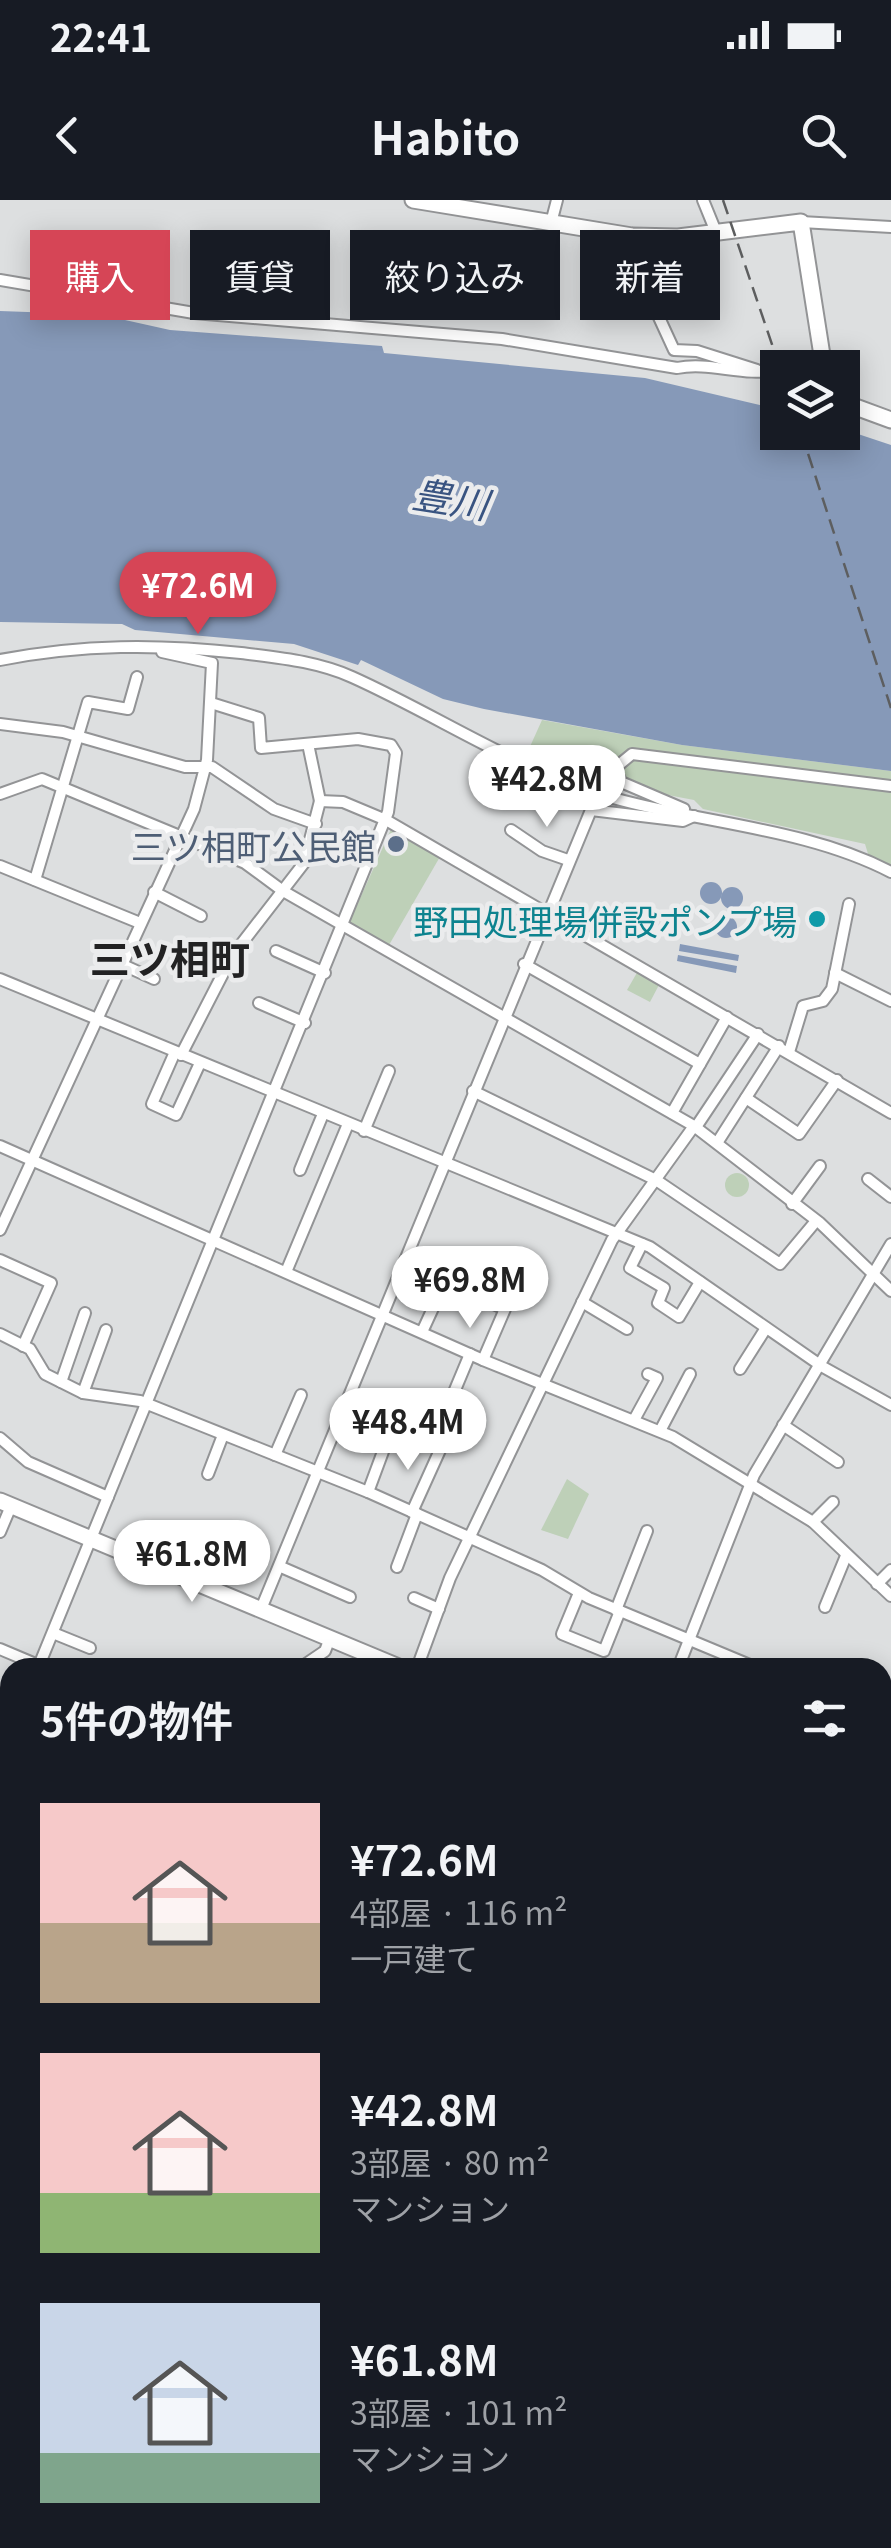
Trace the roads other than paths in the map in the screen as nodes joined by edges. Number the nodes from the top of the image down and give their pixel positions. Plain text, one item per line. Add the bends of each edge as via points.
1 (413, 200) edge
2 (556, 200) edge
3 (703, 200) edge
4 (801, 222) junction
5 (551, 224) junction
6 (890, 227) edge
7 (592, 230) edge
8 (715, 230) edge
9 (720, 232) edge
10 (891, 236) edge
11 (0, 280) edge
12 (660, 320) edge
13 (821, 350) edge
14 (760, 372) edge
15 (760, 374) edge
16 (860, 409) edge
17 (891, 420) edge
18 (139, 644) junction
19 (0, 660) edge
20 (137, 677) dead end
21 (211, 703) junction
22 (0, 724) edge
23 (78, 736) junction
24 (308, 744) junction
25 (206, 768) junction
26 (63, 786) junction
27 (891, 786) edge
28 (0, 794) edge
29 (320, 801) junction
30 (694, 816) junction
31 (386, 820) junction
32 (316, 824) junction
33 (511, 830) dead end
34 (180, 835) junction
35 (568, 860) junction
36 (0, 866) edge
37 (891, 872) edge
38 (35, 880) junction
39 (284, 891) junction
40 (154, 892) junction
41 (849, 904) dead end
42 (547, 912) junction
43 (200, 916) dead end
44 (140, 923) junction
45 (344, 926) junction
46 (276, 951) dead end
47 (121, 964) junction
48 (524, 964) junction
49 (325, 974) junction
50 (835, 974) junction
51 (0, 979) edge
52 (154, 979) dead end
53 (891, 1001) edge
54 (258, 1003) dead end
55 (504, 1016) junction
56 (728, 1017) junction
57 (96, 1020) junction
58 (305, 1022) junction
59 (758, 1034) junction
60 (784, 1049) junction
61 (178, 1054) junction
62 (200, 1063) junction
63 (700, 1064) junction
64 (389, 1072) dead end
65 (837, 1080) junction
66 (474, 1090) junction
67 (275, 1094) junction
68 (746, 1098) junction
69 (672, 1113) junction
70 (891, 1113) edge
71 (323, 1114) junction
72 (348, 1124) junction
73 (695, 1127) junction
74 (364, 1131) junction
75 (717, 1143) junction
76 (0, 1146) edge
77 (32, 1160) junction
78 (444, 1164) junction
79 (820, 1166) dead end
80 (300, 1170) dead end
81 (868, 1179) dead end
82 (656, 1180) junction
83 (891, 1197) edge
84 (792, 1204) junction
85 (816, 1221) junction
86 (0, 1230) edge
87 (614, 1234) junction
88 (214, 1240) junction
89 (642, 1244) junction
90 (891, 1244) edge
91 (0, 1260) edge
92 (286, 1272) junction
93 (871, 1272) junction
94 (700, 1282) junction
95 (891, 1291) edge
96 (582, 1302) junction
97 (85, 1313) dead end
98 (382, 1314) junction
99 (766, 1328) junction
100 (627, 1329) dead end
101 (106, 1330) dead end
102 (422, 1332) junction
103 (0, 1334) edge
104 (23, 1346) junction
105 (470, 1354) junction
106 (484, 1360) junction
107 (818, 1364) junction
108 (740, 1370) dead end
109 (648, 1374) dead end
110 (690, 1374) dead end
111 (61, 1382) junction
112 (542, 1384) junction
113 (83, 1393) junction
114 (302, 1395) dead end
115 (147, 1404) junction
116 (891, 1406) edge
117 (447, 1410) dead end
118 (341, 1417) junction
119 (634, 1420) junction
120 (783, 1425) junction
121 (660, 1430) junction
122 (224, 1434) junction
123 (0, 1438) edge
124 (440, 1450) dead end
125 (275, 1455) junction
126 (838, 1462) dead end
127 (318, 1472) junction
128 (208, 1474) dead end
129 (751, 1483) junction
130 (368, 1492) junction
131 (108, 1497) junction
132 (833, 1502) dead end
133 (6, 1504) edge
134 (415, 1513) junction
135 (813, 1522) junction
136 (648, 1531) dead end
137 (0, 1532) edge
138 (470, 1536) junction
139 (91, 1539) junction
140 (846, 1556) junction
141 (281, 1567) junction
142 (398, 1567) dead end
143 (891, 1570) edge
144 (878, 1584) junction
145 (580, 1593) junction
146 (891, 1596) edge
147 (350, 1597) dead end
148 (414, 1598) dead end
149 (825, 1607) dead end
150 (261, 1609) junction
151 (438, 1609) junction
152 (618, 1611) junction
153 (53, 1633) junction
154 (330, 1638) junction
155 (689, 1640) junction
156 (90, 1648) dead end
157 (44, 1658) edge
158 (314, 1658) edge
159 (377, 1658) edge
160 (421, 1658) edge
161 (682, 1658) edge
162 (733, 1658) edge

1 - 5 main road
2 - 5 street
3 - 8 street
4 - 6 street
4 - 9 main road
4 - 13 main road
5 - 7 main road
6 - 10 street
11 - 15 street via 194,312 502,339 678,368 700,364
12 - 14 street via 674,350 697,350
16 - 17 main road
18 - 19 street
18 - 21 street via 209,660
18 - 30 street via 329,668 558,778
20 - 23 street via 128,709 88,702
21 - 24 street via 259,718 261,748
21 - 25 street
22 - 23 street
23 - 25 street
23 - 26 street
24 - 29 street
24 - 31 street via 392,745
25 - 32 street via 227,774 274,809
25 - 34 street
26 - 28 street via 42,779
26 - 34 street
26 - 38 street
27 - 30 street via 632,754 620,760 620,782
29 - 31 street via 342,802
29 - 32 street
30 - 35 street via 684,821 591,810
30 - 37 street via 832,846
31 - 42 street
31 - 45 street
32 - 39 street via 304,864
33 - 35 street
34 - 39 street via 245,863
34 - 40 street
35 - 42 street
36 - 38 street
38 - 44 street
39 - 45 street
39 - 61 street via 224,969
40 - 43 street
40 - 44 street
41 - 50 street
42 - 48 street
42 - 56 street
44 - 47 street
45 - 49 street
45 - 55 street
46 - 49 street
47 - 52 street
47 - 57 street
48 - 55 street
48 - 63 street
49 - 58 street
50 - 53 street
50 - 60 street via 826,998 803,1006
51 - 57 street
54 - 58 street
55 - 66 street
55 - 69 street
56 - 59 street
56 - 63 street
57 - 61 street
57 - 77 street
58 - 67 street
59 - 60 street
59 - 73 street
60 - 65 street
60 - 68 street
61 - 62 street
61 - 62 street via 152,1104 176,1115
62 - 67 street
63 - 69 street
64 - 74 street
65 - 68 street via 799,1134
65 - 70 street
66 - 78 street
66 - 82 street
67 - 71 street
67 - 88 street
68 - 75 street
69 - 73 street
71 - 72 street
71 - 80 street
72 - 74 street
72 - 92 street
73 - 75 street
73 - 82 street
74 - 78 street
75 - 84 street
76 - 77 street
77 - 86 street
77 - 88 street
78 - 87 street
78 - 98 street
79 - 84 street
81 - 83 street
82 - 85 street via 780,1264
82 - 87 street
84 - 85 street
85 - 93 street
87 - 89 street
87 - 96 street
88 - 92 street
88 - 115 street
89 - 94 street
89 - 94 street via 630,1268 664,1288 658,1304 679,1317
90 - 93 street
91 - 104 street via 52,1283
92 - 98 street
93 - 95 street
93 - 107 street
94 - 99 street
96 - 100 street
96 - 112 street
97 - 111 street
98 - 102 street
98 - 118 street
99 - 107 street
99 - 108 street
101 - 113 street
102 - 105 street
102 - 106 street via 445,1282 490,1302 505,1310
103 - 104 street
104 - 111 street via 45,1374
105 - 106 street
105 - 117 street
106 - 112 street
107 - 116 street
107 - 120 street
109 - 119 street via 656,1378
110 - 121 street
111 - 113 street
112 - 119 street
112 - 138 street
113 - 115 street
114 - 125 street
115 - 122 street
115 - 131 street
118 - 127 street
118 - 130 street via 388,1438
119 - 121 street
120 - 126 street
120 - 129 street
121 - 129 street
122 - 125 street
122 - 128 street
123 - 131 street via 28,1462
124 - 134 street
125 - 127 street
127 - 130 street
127 - 141 street
129 - 135 street
129 - 155 street
130 - 134 street
131 - 139 street
132 - 135 street
133 - 137 street
133 - 139 main road
134 - 138 street
134 - 142 street
135 - 140 street
136 - 152 street
138 - 145 street
138 - 151 street
139 - 150 main road
139 - 153 street
140 - 144 street
140 - 149 street
141 - 147 street
141 - 150 street
143 - 144 street
144 - 146 street
145 - 152 street
145 - 152 street via 562,1634 604,1651
148 - 151 street
150 - 154 main road
151 - 160 street
152 - 155 street
153 - 156 street
153 - 157 street
154 - 158 street
154 - 159 main road
155 - 161 street
155 - 162 street

